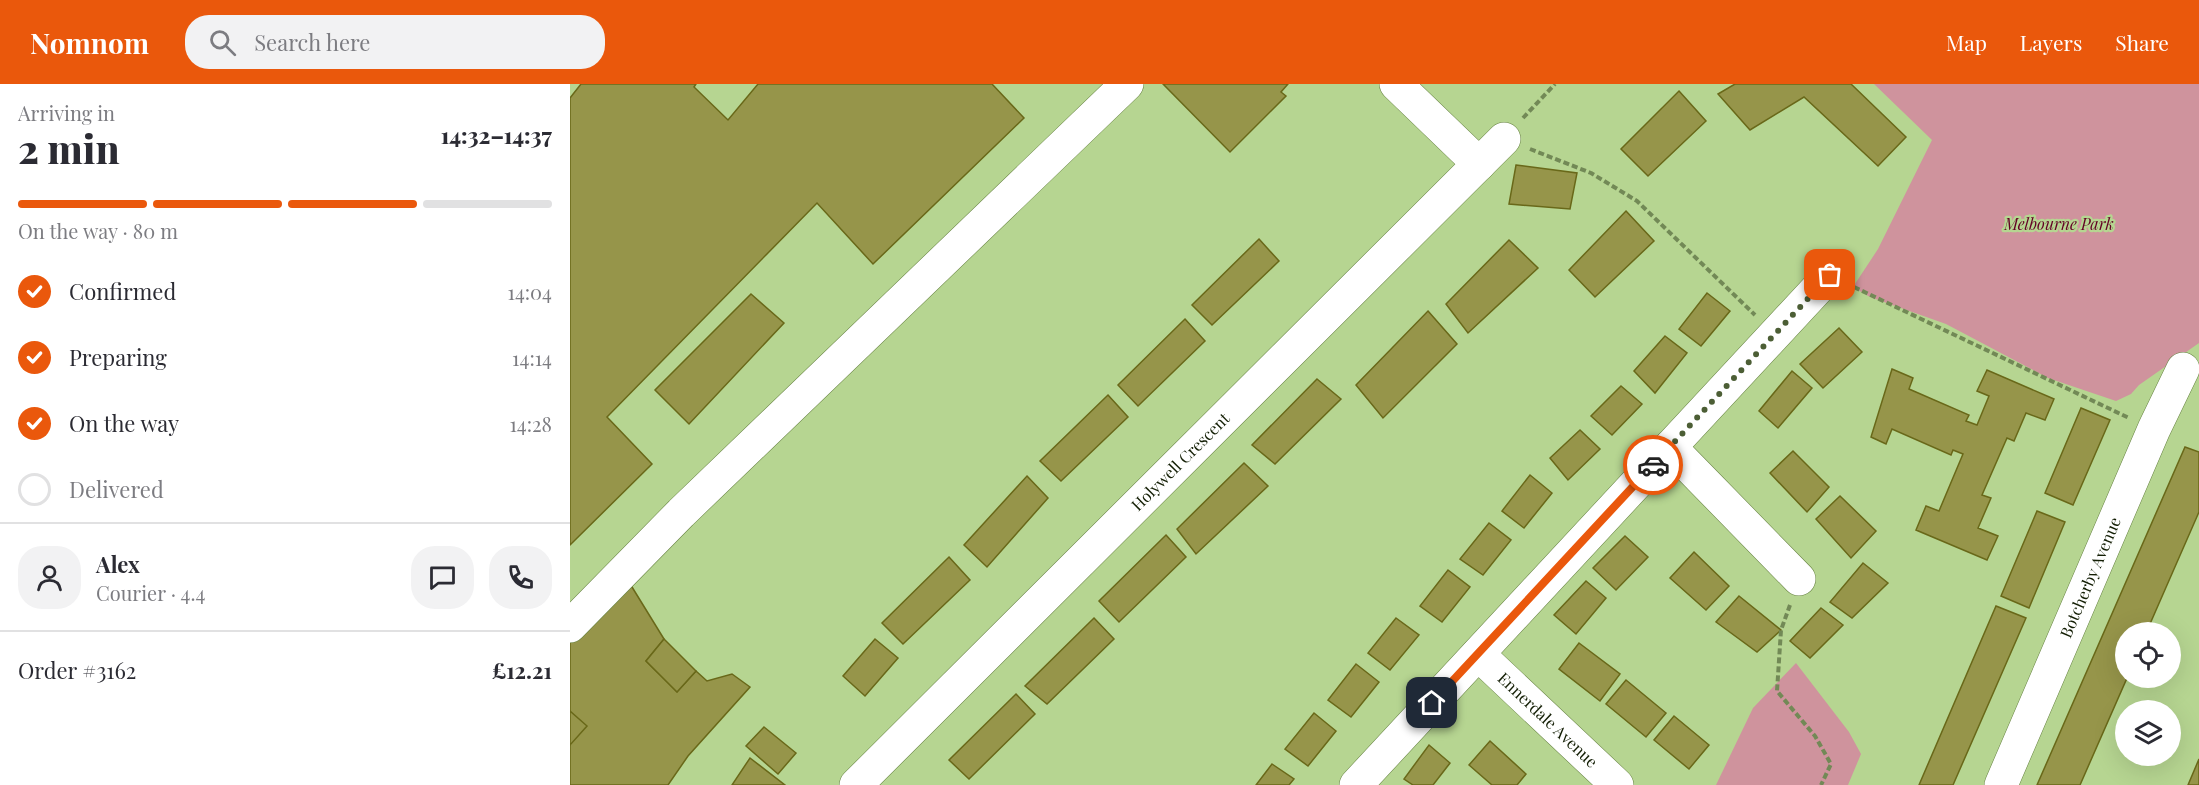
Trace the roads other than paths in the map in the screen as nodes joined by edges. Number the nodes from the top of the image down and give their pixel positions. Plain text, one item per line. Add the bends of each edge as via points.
1 (1127, 84) edge
2 (1415, 90) edge
3 (1504, 139) road end
4 (1479, 164) junction
5 (1830, 275) road end
6 (2183, 369) dead end
7 (1670, 447) junction
8 (1799, 579) road end
9 (570, 626) edge
10 (1478, 654) junction
11 (868, 780) edge
12 (1356, 785) edge
13 (1617, 785) edge
14 (2001, 785) edge

1 - 9 street via 681,513
2 - 4 street
3 - 4 street, Holywell Crescent
4 - 11 street, Holywell Crescent
5 - 7 street
6 - 14 street, Botcherby Avenue
7 - 8 street
7 - 10 street
10 - 12 street
10 - 13 street, Ennerdale Avenue

